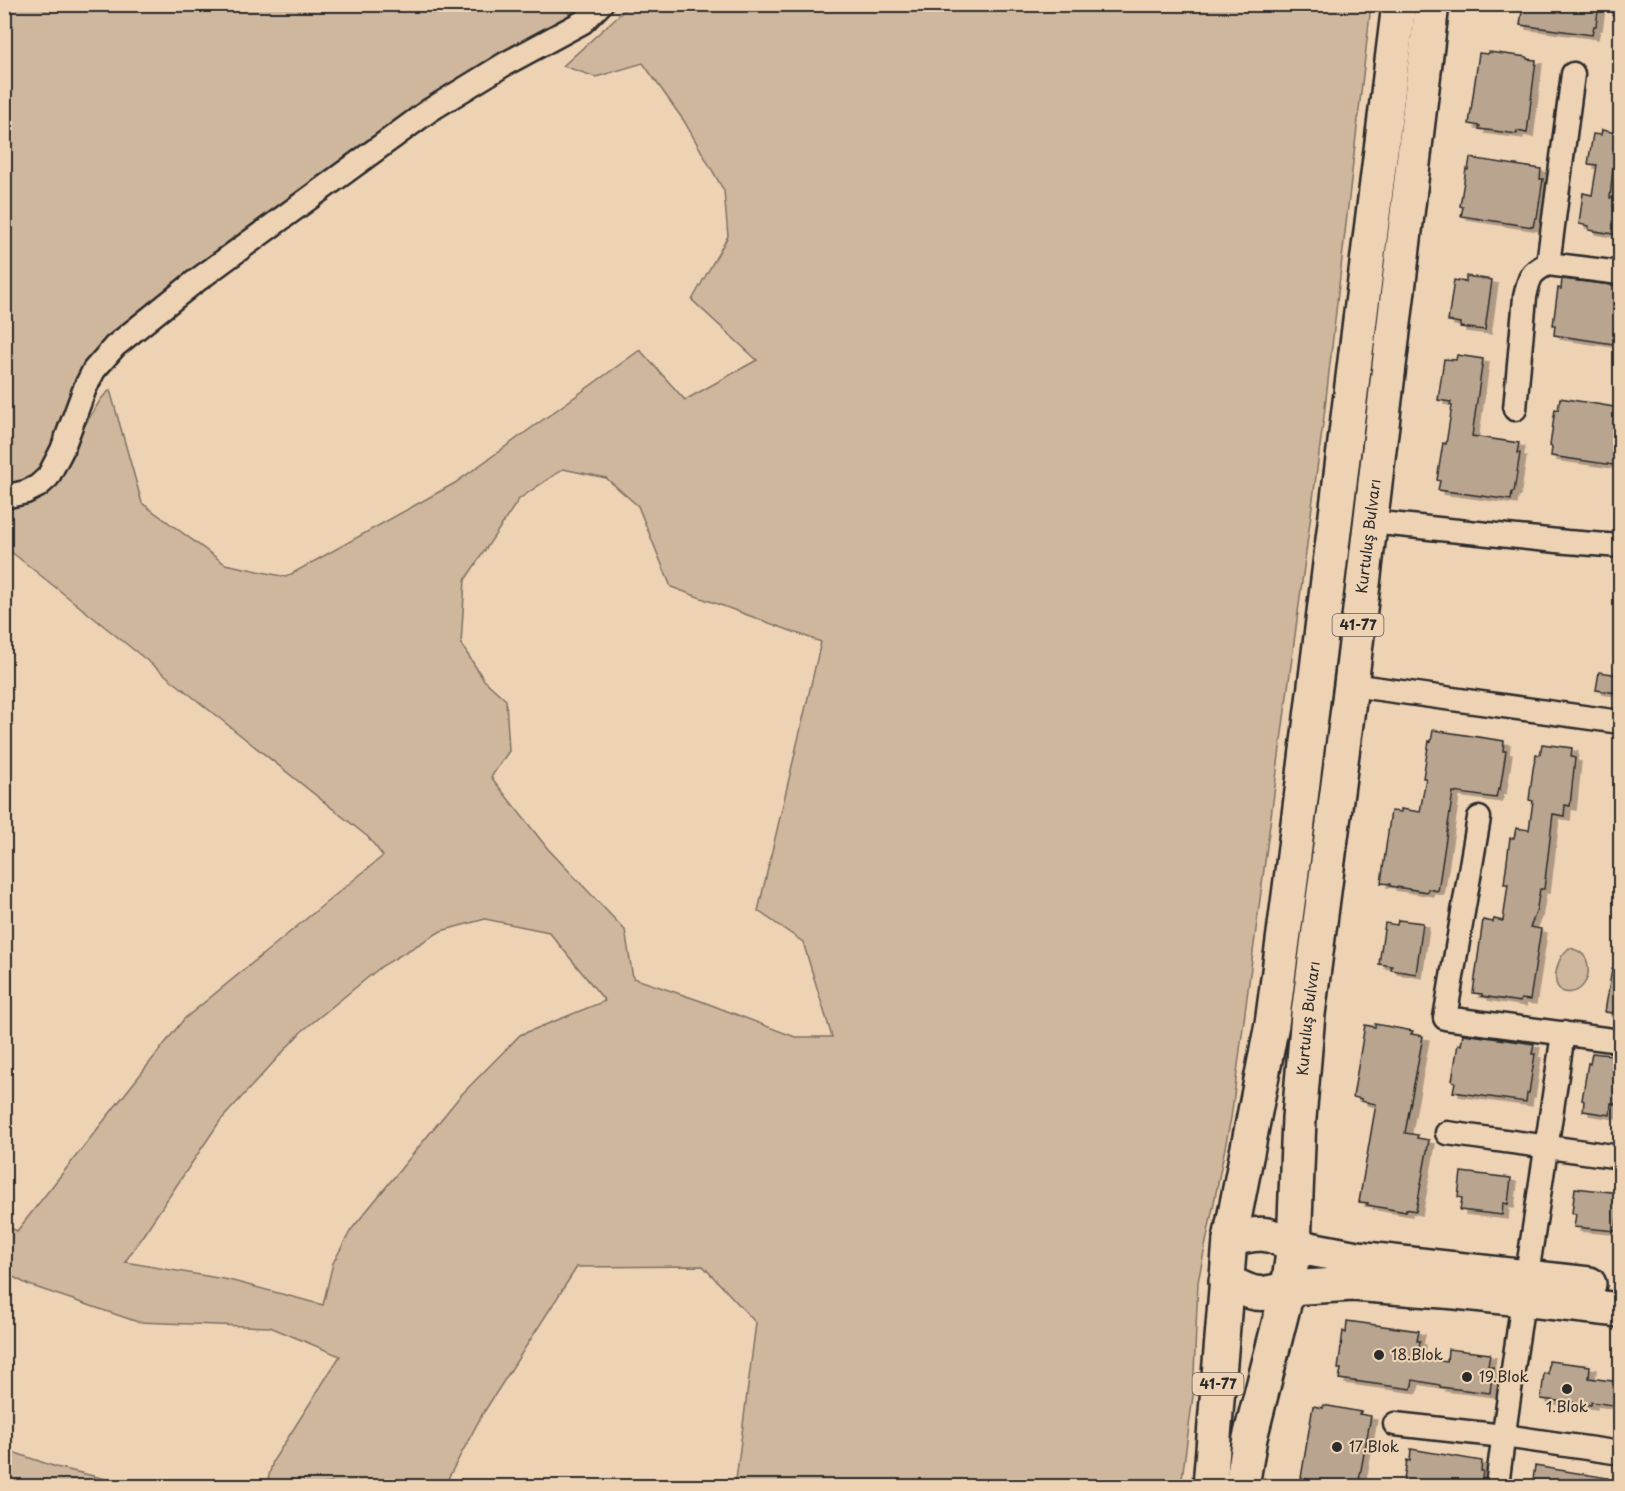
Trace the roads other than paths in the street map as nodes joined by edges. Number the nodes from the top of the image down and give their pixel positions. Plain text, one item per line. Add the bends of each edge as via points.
1 (601, 4) edge
2 (1399, 4) edge
3 (1432, 4) edge
4 (1573, 74) dead end
5 (1548, 264) junction
6 (1620, 273) edge
7 (1515, 409) dead end
8 (4, 497) edge
9 (1370, 522) junction
10 (1620, 546) edge
11 (1351, 685) junction
12 (1620, 722) edge
13 (1479, 818) dead end
14 (1563, 1033) junction
15 (1620, 1041) edge
16 (1447, 1133) dead end
17 (1547, 1148) junction
18 (1620, 1157) edge
19 (1230, 1240) junction
20 (1294, 1246) junction
21 (1226, 1281) junction
22 (1620, 1287) edge
23 (1288, 1288) junction
24 (1525, 1288) junction
25 (1620, 1310) edge
26 (1395, 1424) dead end
27 (1504, 1436) junction
28 (1614, 1452) dead end
29 (1209, 1486) edge
30 (1242, 1486) edge
31 (1497, 1486) edge

1 - 8 street via 583,22 505,63 430,110 192,284 115,346 94,370 48,477 32,489
2 - 19 main road, 41-77 via 1275,1002
3 - 9 main road, Kurtuluş Bulvarı / 41-77
4 - 5 street
5 - 6 street
5 - 7 street via 1532,273 1528,282
9 - 10 street
9 - 11 main road, Kurtuluş Bulvarı / 41-77
11 - 12 street
11 - 20 main road, Kurtuluş Bulvarı / 41-77 via 1308,1014
13 - 14 street via 1445,1018
14 - 15 street
14 - 17 street
16 - 17 street
17 - 18 street
17 - 24 street
19 - 20 main road via 1248,1234 1270,1234
19 - 21 main road
20 - 23 main road
20 - 24 main road
21 - 23 main road via 1263,1295
21 - 29 main road, 41-77
22 - 24 main road
23 - 24 main road via 1353,1284 1455,1292
23 - 30 main road, 41-77 via 1250,1438
24 - 25 main road
24 - 27 street
26 - 27 street
27 - 28 street
27 - 31 street

